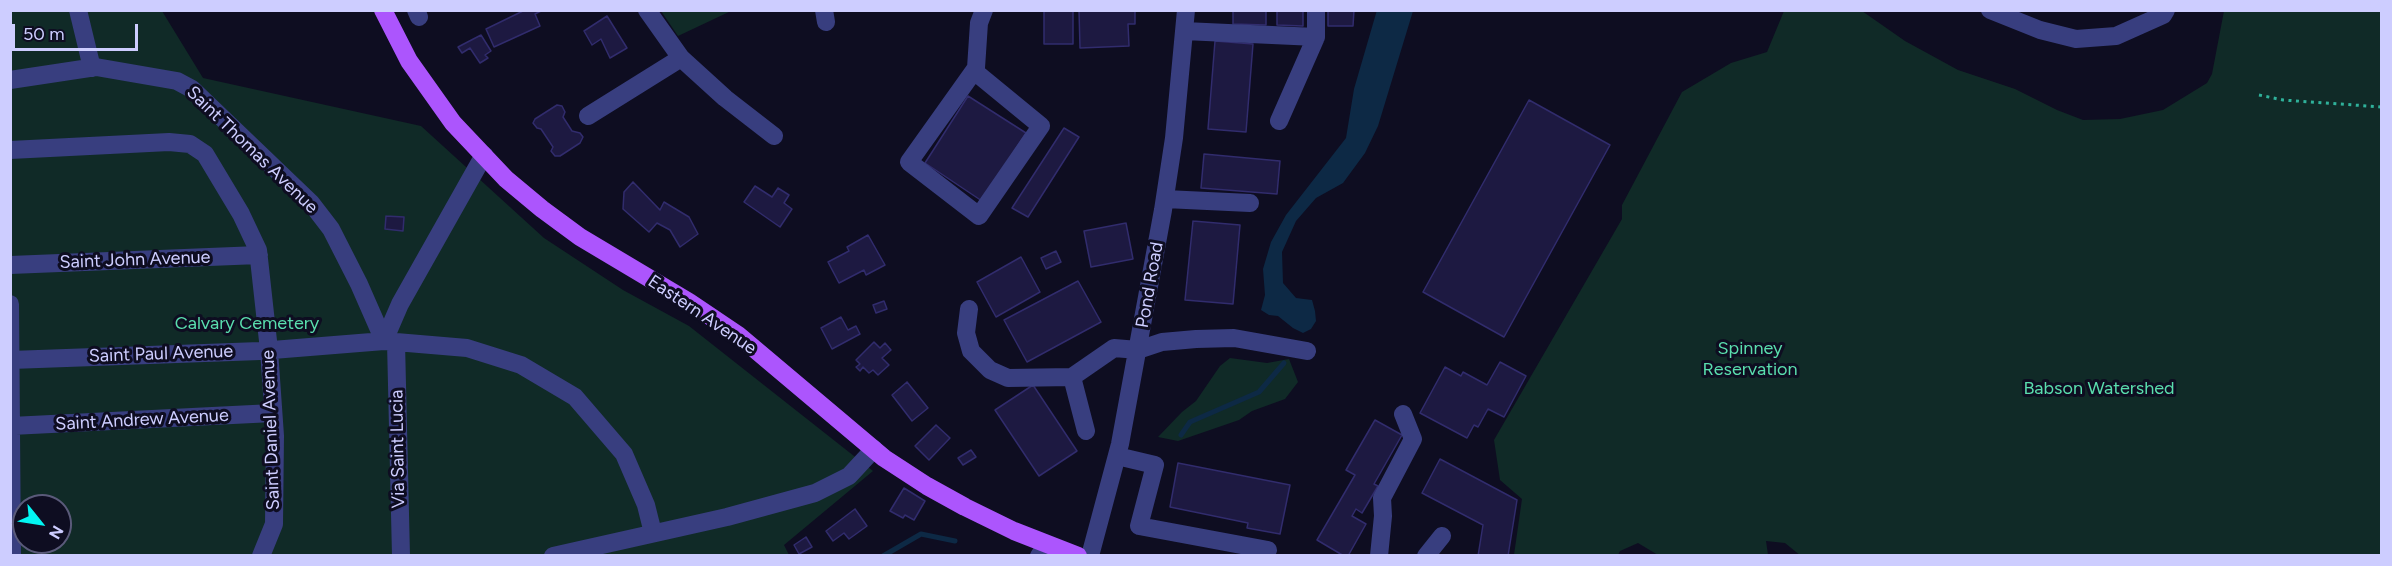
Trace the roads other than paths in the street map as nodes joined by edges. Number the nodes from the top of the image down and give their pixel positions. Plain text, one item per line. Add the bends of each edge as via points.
1 (78, 10) edge
2 (382, 10) edge
3 (647, 10) edge
4 (984, 10) edge
5 (1186, 10) edge
6 (1316, 10) edge
7 (1990, 10) edge
8 (2166, 10) edge
9 (1184, 31) junction
10 (1316, 37) junction
11 (681, 58) junction
12 (92, 68) junction
13 (974, 71) junction
14 (10, 80) edge
15 (588, 116) dead end
16 (1279, 121) dead end
17 (774, 136) dead end
18 (10, 150) edge
19 (484, 155) junction
20 (1165, 199) junction
21 (1250, 203) dead end
22 (259, 255) junction
23 (10, 265) edge
24 (10, 304) edge
25 (969, 309) dead end
26 (390, 342) junction
27 (269, 350) junction
28 (1138, 350) junction
29 (1307, 351) dead end
30 (11, 360) edge
31 (1072, 377) junction
32 (273, 413) junction
33 (1403, 414) dead end
34 (11, 426) edge
35 (1086, 431) dead end
36 (874, 449) junction
37 (1117, 456) junction
38 (653, 533) junction
39 (1442, 536) dead end
40 (1224, 549) edge
41 (1042, 550) edge
42 (1268, 550) dead end
43 (12, 555) edge
44 (261, 555) edge
45 (401, 555) edge
46 (553, 555) edge
47 (1079, 555) edge
48 (1379, 555) edge
49 (1426, 555) edge

1 - 12 street
2 - 19 main road, Eastern Avenue via 409,61 453,123
3 - 11 street
4 - 13 street
5 - 9 street, Pond Road
6 - 10 street
7 - 8 street via 2076,39 2116,36 2163,15
9 - 10 street
9 - 20 street, Pond Road
10 - 16 street
11 - 15 street
11 - 17 street via 724,98
12 - 14 street, Saint Thomas Avenue
12 - 26 street, Saint Thomas Avenue via 177,81 192,89 311,203 332,229
13 - 13 street via 909,162 979,216 1041,126
18 - 22 street, Saint Daniel Avenue via 190,144 205,154 241,214
19 - 26 street via 400,304
19 - 36 main road, Eastern Avenue via 506,179 561,223 738,335
20 - 21 street
20 - 28 street, Pond Road
22 - 23 street, Saint John Avenue
22 - 27 street, Saint Daniel Avenue
24 - 30 street
25 - 31 street via 966,333 971,351 990,370 1008,378
26 - 27 street, Saint Paul Avenue
26 - 38 street, Saint Paul Avenue via 467,348 521,365 575,397 624,454 646,505
26 - 45 street, Via Saint Lucia
27 - 30 street, Saint Paul Avenue
27 - 32 street, Saint Daniel Avenue
28 - 29 street via 1162,342 1234,338
28 - 31 street via 1114,348
28 - 37 street, Pond Road
30 - 34 street
31 - 35 street
32 - 34 street, Saint Andrew Avenue
32 - 44 street, Saint Daniel Avenue via 274,524
33 - 48 street via 1413,439 1382,498
34 - 43 street
36 - 38 street via 849,476 814,494
36 - 41 main road, Eastern Avenue via 927,486
37 - 40 street via 1155,465 1140,526
37 - 47 street, Pond Road
38 - 46 street
39 - 49 street
40 - 42 street
41 - 47 main road, Eastern Avenue

